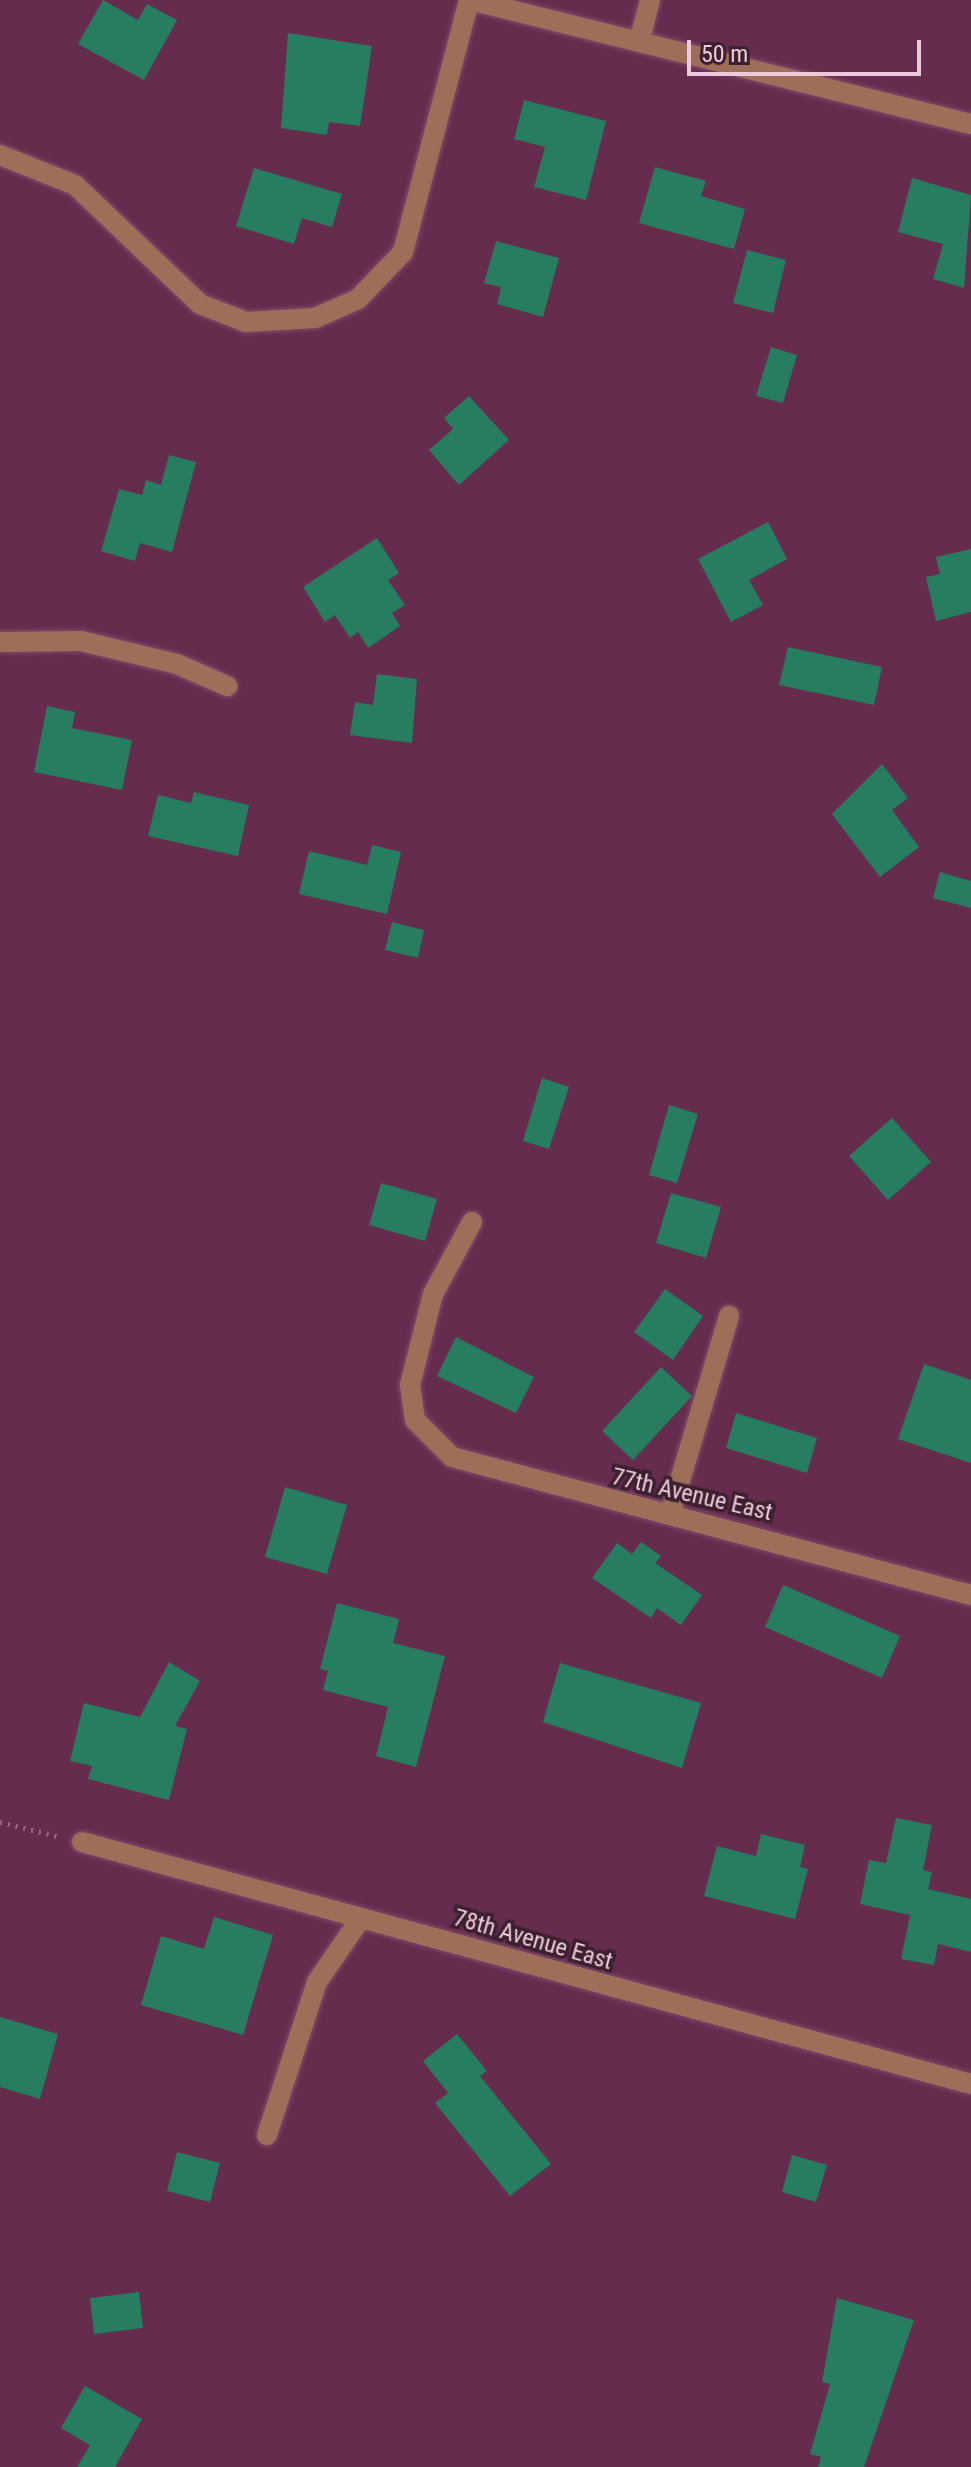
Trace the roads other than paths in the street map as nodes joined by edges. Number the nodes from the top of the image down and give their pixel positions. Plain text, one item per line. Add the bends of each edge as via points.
1 (470, 0) edge
2 (650, 0) edge
3 (640, 39) junction
4 (971, 124) edge
5 (0, 155) edge
6 (0, 642) edge
7 (227, 686) dead end
8 (472, 1222) dead end
9 (729, 1316) dead end
10 (670, 1514) junction
11 (971, 1595) edge
12 (82, 1842) road end
13 (361, 1918) junction
14 (971, 2084) edge
15 (267, 2135) dead end

1 - 3 street
1 - 5 street via 403,252 358,299 315,318 246,322 200,304 75,185
2 - 3 street
3 - 4 street
6 - 7 street via 81,641 177,664
8 - 10 street, 77th Avenue East via 415,1344 415,1420 452,1457 475,1467
9 - 10 street
10 - 11 street, 77th Avenue East
12 - 13 street, 78th Avenue East
13 - 14 street, 78th Avenue East
13 - 15 street via 317,1982

